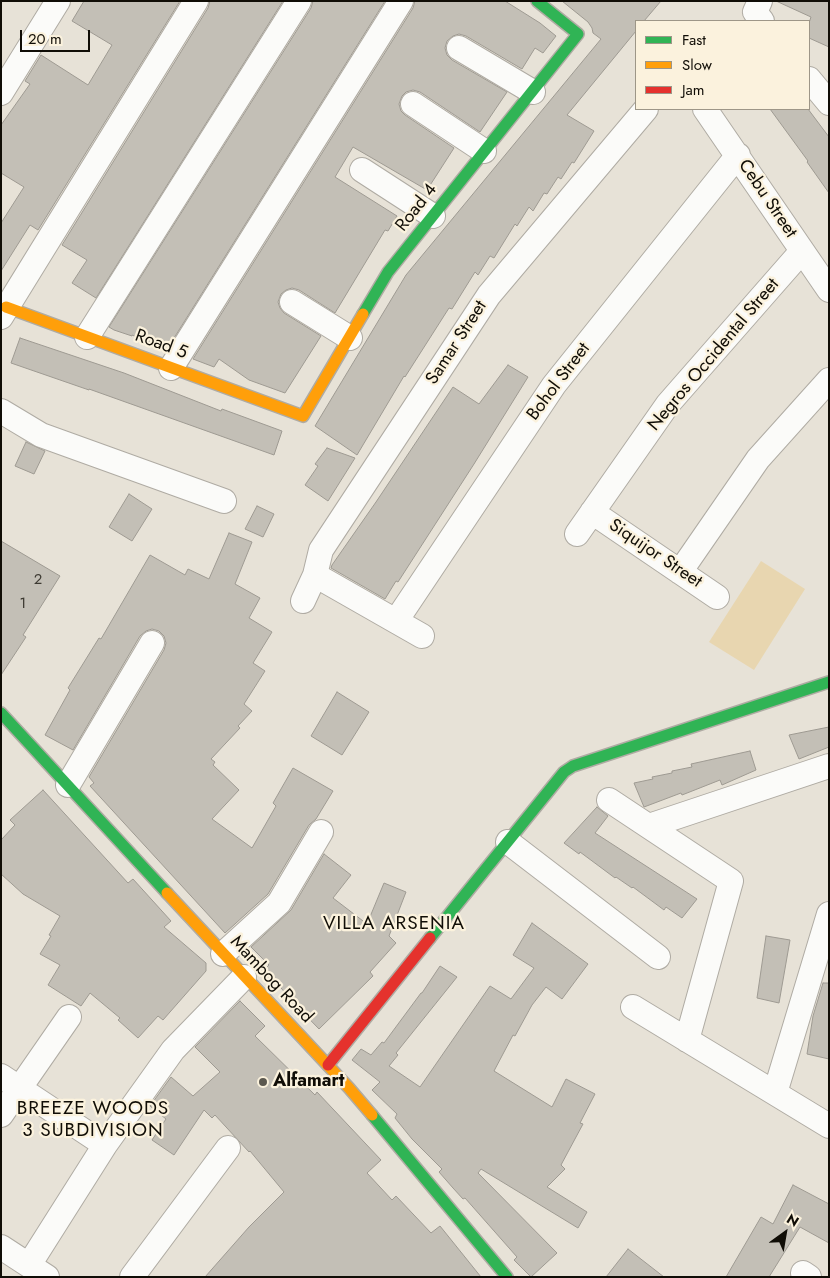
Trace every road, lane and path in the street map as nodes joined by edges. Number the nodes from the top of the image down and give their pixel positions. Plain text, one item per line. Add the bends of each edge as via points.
1 (58, 1) edge
2 (196, 1) edge
3 (298, 1) edge
4 (401, 1) edge
5 (537, 1) edge
6 (459, 48) dead end
7 (810, 80) edge
8 (532, 92) junction
9 (1, 93) edge
10 (829, 103) edge
11 (413, 104) dead end
12 (645, 110) edge
13 (706, 110) edge
14 (484, 151) junction
15 (738, 155) junction
16 (362, 170) dead end
17 (433, 216) junction
18 (802, 251) junction
19 (829, 290) edge
20 (292, 302) dead end
21 (4, 312) edge
22 (88, 337) junction
23 (350, 338) junction
24 (171, 368) junction
25 (829, 380) edge
26 (1, 411) edge
27 (303, 416) joint
28 (224, 501) dead end
29 (592, 512) junction
30 (577, 534) dead end
31 (680, 572) junction
32 (315, 575) junction
33 (717, 597) dead end
34 (303, 601) dead end
35 (396, 621) junction
36 (422, 636) dead end
37 (152, 643) dead end
38 (829, 682) edge
39 (1, 713) edge
40 (829, 766) edge
41 (68, 785) junction
42 (610, 800) dead end
43 (649, 826) junction
44 (320, 832) dead end
45 (508, 842) junction
46 (829, 914) edge
47 (223, 954) junction
48 (658, 957) dead end
49 (244, 977) junction
50 (633, 1007) dead end
51 (69, 1017) dead end
52 (686, 1040) junction
53 (328, 1065) junction
54 (10, 1082) edge
55 (775, 1093) junction
56 (1, 1115) edge
57 (829, 1126) edge
58 (104, 1145) junction
59 (228, 1148) dead end
60 (1, 1247) edge
61 (38, 1271) edge
62 (132, 1277) edge
63 (507, 1277) edge

1 - 9 street
2 - 21 street
3 - 22 street
4 - 24 street
5 - 8 street, Road 4 via 578,34
6 - 8 street
7 - 10 street
8 - 14 street, Road 4
11 - 14 street
12 - 32 street, Samar Street via 489,295 321,550
13 - 15 street, Cebu Street
14 - 17 street, Road 4
15 - 18 street, Cebu Street
15 - 35 street, Bohol Street via 554,385
16 - 17 street
17 - 23 street, Road 4 via 388,272
18 - 19 street, Cebu Street
18 - 29 street, Negros Occidental Street via 668,404
20 - 23 street
21 - 22 street, Road 5
22 - 24 street, Road 5
23 - 27 street, Road 4
24 - 27 street, Road 5
25 - 31 street via 758,459
26 - 28 street via 41,435
29 - 30 street, Negros Occidental Street
29 - 31 street, Siquijor Street
31 - 33 street, Siquijor Street
32 - 34 street, Samar Street
32 - 35 street
35 - 36 street
37 - 41 street
38 - 45 street via 573,766 564,772
39 - 41 street, Mambog Road
40 - 43 street
41 - 47 street, Mambog Road
42 - 43 street
43 - 52 street via 731,881
44 - 47 street via 279,903
45 - 48 street
45 - 53 street
46 - 55 street
47 - 49 street, Mambog Road
49 - 53 street, Mambog Road
49 - 58 street via 173,1050
50 - 52 street
51 - 54 street
52 - 55 street
53 - 63 street, Mambog Road
54 - 56 street
54 - 58 street
55 - 57 street
58 - 61 street
59 - 62 street
60 - 61 street

